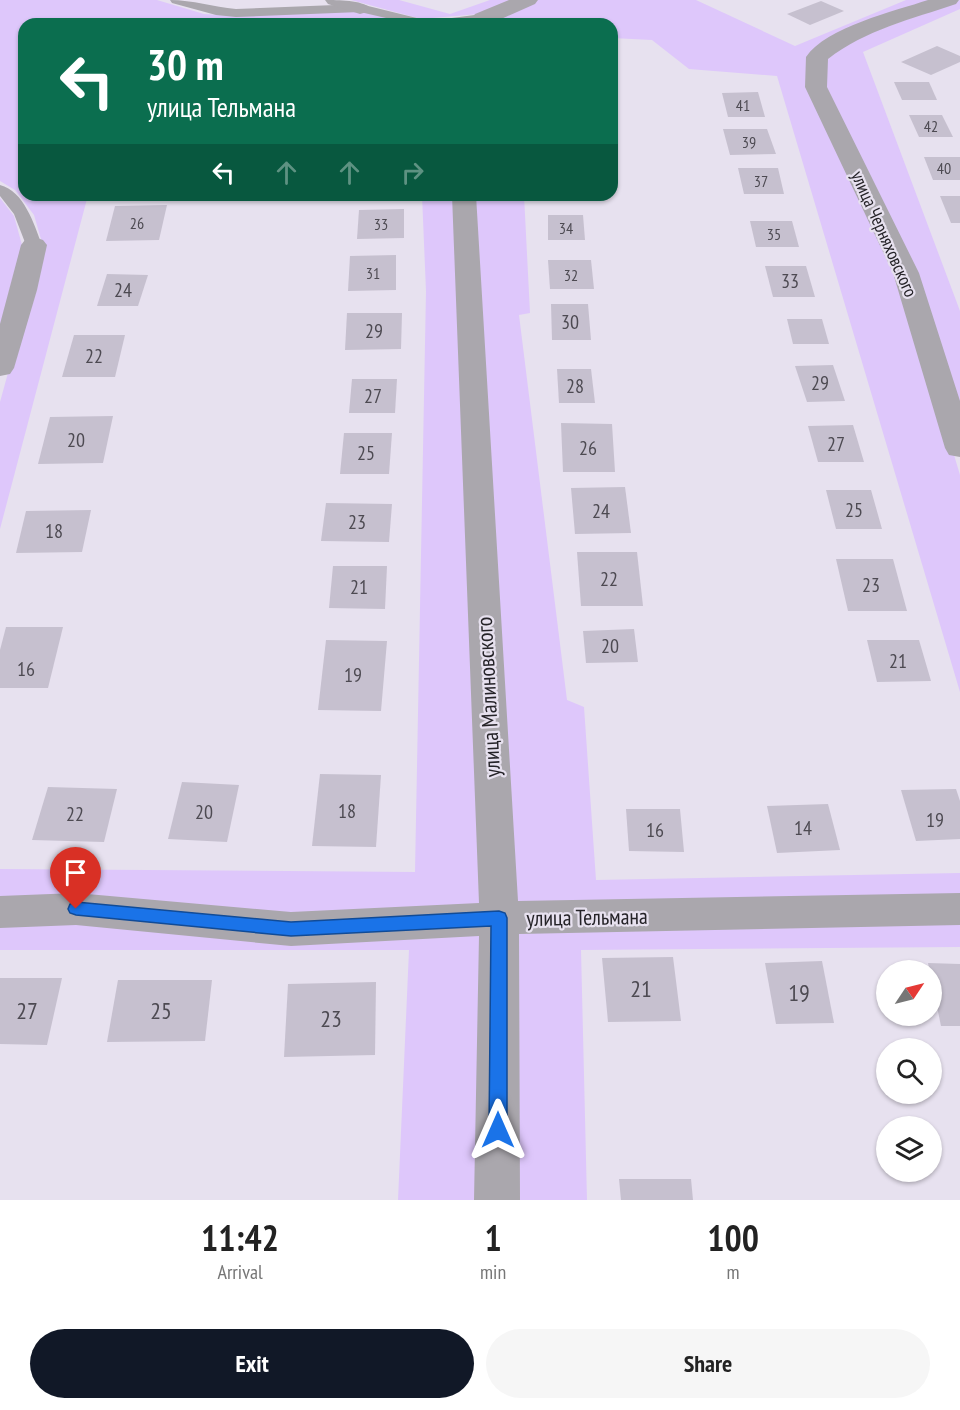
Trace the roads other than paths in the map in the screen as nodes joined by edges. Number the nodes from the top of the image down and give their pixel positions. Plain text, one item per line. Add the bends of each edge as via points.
1 (176, 0) edge
2 (335, 0) edge
3 (528, 0) edge
4 (949, 0) edge
5 (360, 8) junction
6 (403, 18) edge
7 (488, 18) edge
8 (0, 189) edge
9 (464, 201) edge
10 (34, 245) joint
11 (0, 368) edge
12 (960, 448) edge
13 (960, 909) edge
14 (0, 912) edge
15 (499, 918) junction
16 (497, 1200) edge

1 - 5 lane via 236,12
2 - 5 street
3 - 7 street
4 - 12 street, улица Черняховского via 831,45 817,57 816,87 906,273
5 - 6 lane
8 - 10 lane via 24,216
9 - 15 street, улица Малиновского
10 - 11 street
13 - 15 street, улица Тельмана
14 - 15 street, улица Тельмана via 76,909 291,929
15 - 16 street, улица Малиновского

